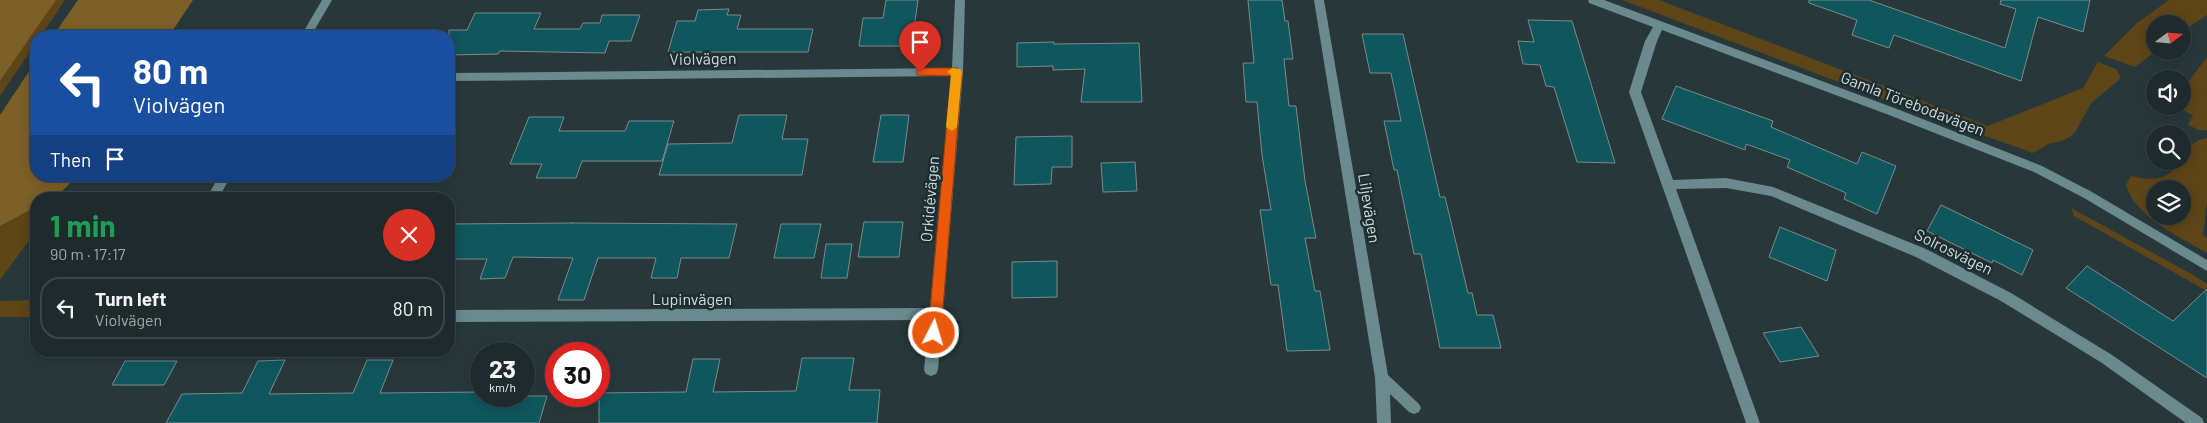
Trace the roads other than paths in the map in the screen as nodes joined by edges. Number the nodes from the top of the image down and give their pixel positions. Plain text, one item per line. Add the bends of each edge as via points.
1 (327, 0) edge
2 (960, 0) edge
3 (1319, 0) edge
4 (1593, 0) edge
5 (1659, 26) junction
6 (310, 30) edge
7 (957, 72) junction
8 (455, 76) edge
9 (1667, 185) junction
10 (2207, 266) edge
11 (936, 314) junction
12 (455, 316) edge
13 (931, 370) dead end
14 (1382, 378) junction
15 (1414, 408) dead end
16 (1384, 423) edge
17 (1753, 423) edge
18 (2197, 423) edge

1 - 6 street
2 - 7 street, Orkidévägen
3 - 14 street, Liljevägen
4 - 5 street, Gamla Törebodavägen
5 - 9 street via 1635,92
5 - 10 street, Gamla Törebodavägen via 2038,169 2096,199
7 - 8 street, Violvägen
7 - 11 street, Orkidévägen
9 - 17 street
9 - 18 street, Solrosvägen via 1726,183 1773,192 1921,253 2006,297 2107,358
11 - 12 street, Lupinvägen
11 - 13 street, Orkidévägen
14 - 15 street
14 - 16 street, Liljevägen

